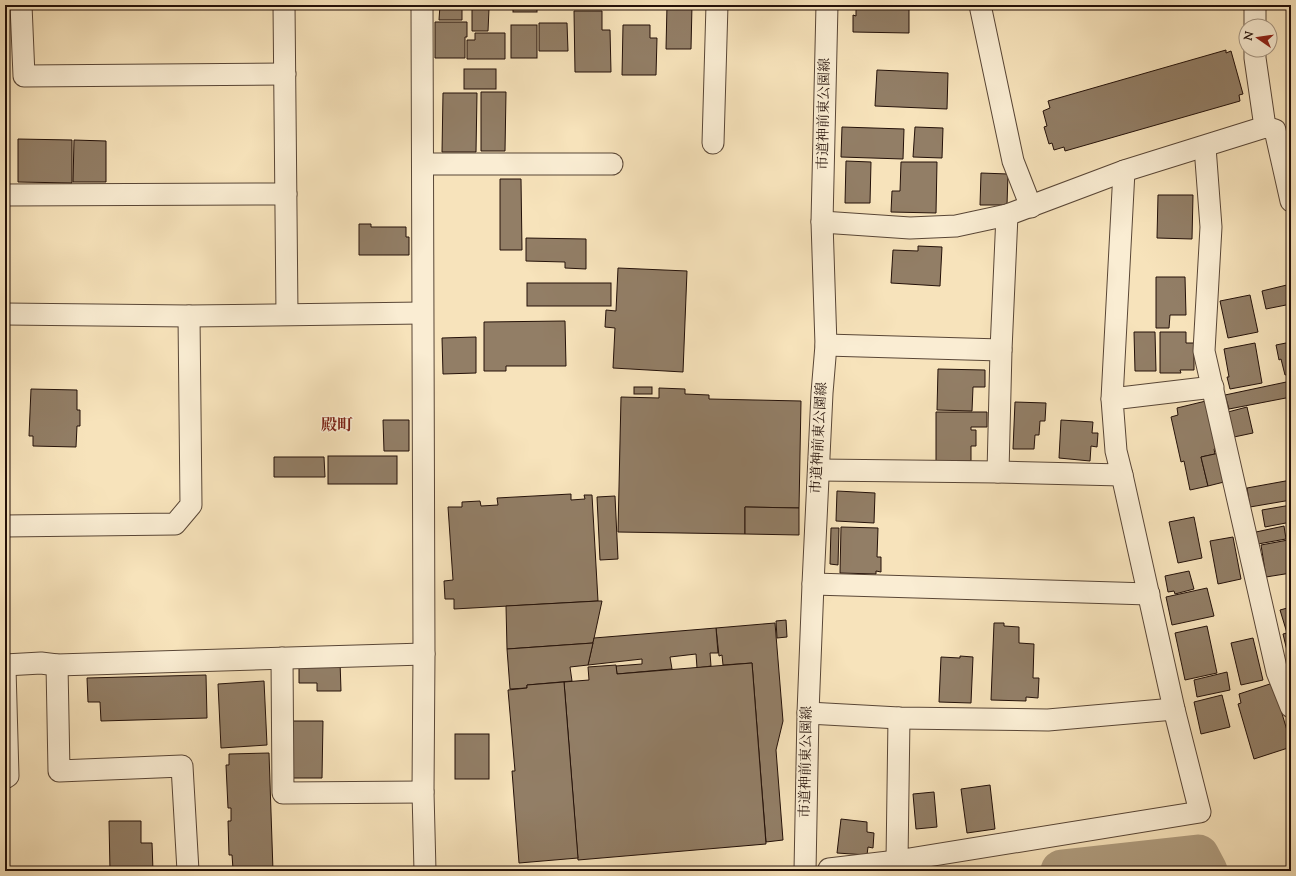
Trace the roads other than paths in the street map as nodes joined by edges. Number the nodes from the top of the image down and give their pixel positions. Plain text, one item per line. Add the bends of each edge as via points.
1 (21, 5) edge
2 (284, 5) edge
3 (422, 5) edge
4 (716, 5) edge
5 (827, 5) edge
6 (980, 5) edge
7 (1255, 5) edge
8 (1255, 18) edge
9 (1255, 58) edge
10 (285, 74) junction
11 (1265, 127) junction
12 (712, 143) dead end
13 (1205, 147) junction
14 (423, 164) junction
15 (612, 164) dead end
16 (1124, 172) junction
17 (286, 194) junction
18 (5, 195) edge
19 (1291, 201) edge
20 (1031, 207) junction
21 (1007, 216) junction
22 (822, 222) junction
23 (422, 313) junction
24 (5, 314) edge
25 (287, 314) junction
26 (189, 316) junction
27 (826, 345) junction
28 (1001, 350) junction
29 (1213, 387) junction
30 (1112, 399) junction
31 (818, 470) junction
32 (998, 472) junction
33 (1122, 475) junction
34 (5, 526) edge
35 (813, 584) junction
36 (1149, 594) junction
37 (424, 654) junction
38 (282, 658) junction
39 (5, 664) edge
40 (57, 665) junction
41 (5, 668) edge
42 (1291, 707) edge
43 (1174, 709) junction
44 (808, 713) junction
45 (899, 718) junction
46 (5, 778) edge
47 (423, 792) junction
48 (897, 861) junction
49 (829, 869) dead end
50 (188, 871) edge
51 (425, 871) edge
52 (805, 871) edge

1 - 10 street via 24,76
2 - 10 street
3 - 14 street
4 - 12 street
5 - 22 street, 市道神前東公園線
6 - 20 street via 1013,161
7 - 8 street
9 - 11 street
10 - 17 street
11 - 13 street
11 - 19 street via 1275,130
13 - 16 street
13 - 29 street via 1211,227 1204,351
14 - 15 street
14 - 23 street
16 - 20 street
16 - 30 street
17 - 18 street
17 - 25 street
20 - 21 street
21 - 22 street via 956,226 910,228
21 - 28 street
22 - 27 street, 市道神前東公園線
23 - 25 street
23 - 37 street
24 - 26 street
25 - 26 street
26 - 34 street via 190,505 175,524
27 - 28 street
27 - 31 street, 市道神前東公園線
28 - 32 street
29 - 30 street
29 - 42 street via 1277,672
30 - 33 street via 1116,451
31 - 32 street
31 - 35 street, 市道神前東公園線
32 - 33 street
33 - 36 street
35 - 36 street
35 - 44 street, 市道神前東公園線
36 - 43 street
37 - 38 street
37 - 47 street
38 - 40 street
38 - 47 street via 283,793
39 - 40 street
40 - 50 street via 59,771 182,766
41 - 46 street via 8,776
43 - 45 street via 1048,720
43 - 48 street via 1200,812
44 - 45 street
44 - 52 street, 市道神前東公園線
45 - 48 street
47 - 51 street
48 - 49 street

